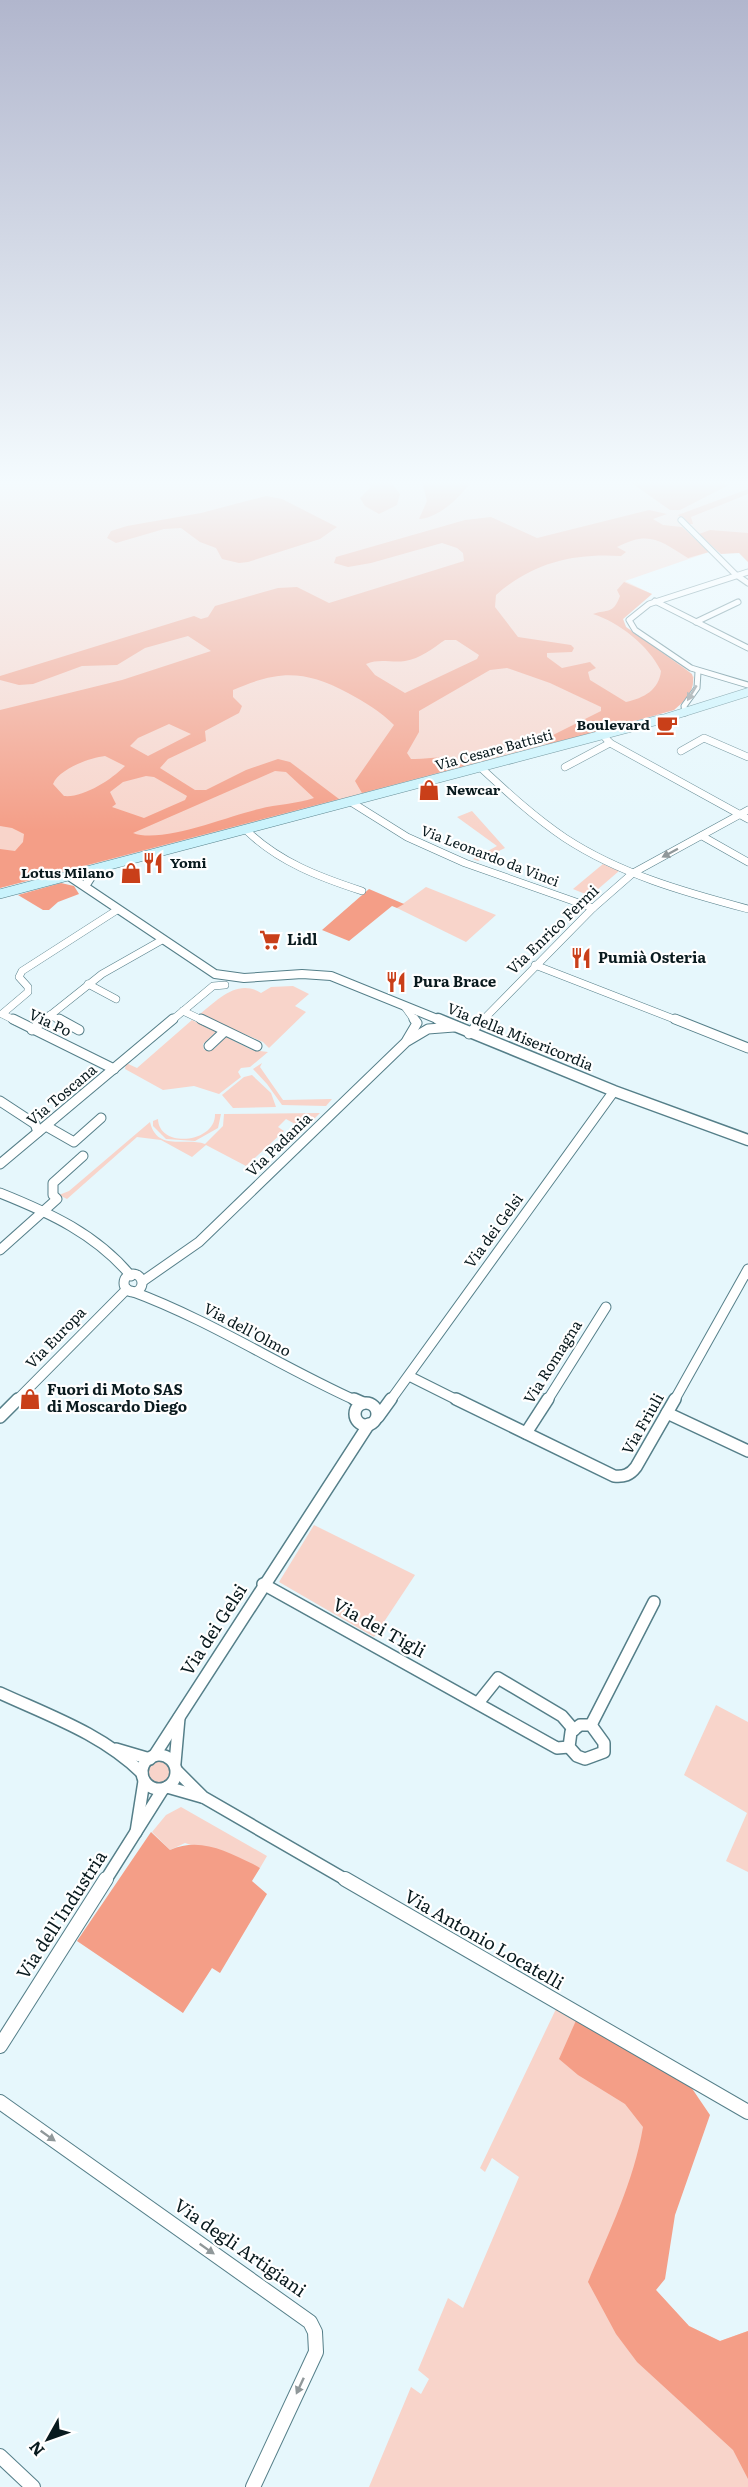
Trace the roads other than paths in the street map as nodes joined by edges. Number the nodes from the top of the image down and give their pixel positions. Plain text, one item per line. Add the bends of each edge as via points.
1 (663, 598) edge
2 (655, 601) junction
3 (738, 602) dead end
4 (696, 622) junction
5 (746, 645) edge
6 (698, 672) junction
7 (733, 681) junction
8 (748, 686) edge
9 (748, 692) edge
10 (685, 713) junction
11 (603, 735) junction
12 (610, 743) junction
13 (681, 751) dead end
14 (748, 757) edge
15 (565, 767) dead end
16 (480, 768) junction
17 (351, 802) junction
18 (748, 810) edge
19 (740, 815) junction
20 (748, 819) edge
21 (246, 830) junction
22 (702, 836) junction
23 (748, 862) edge
24 (96, 869) junction
25 (80, 873) junction
26 (633, 873) junction
27 (69, 876) junction
28 (88, 887) junction
29 (362, 891) dead end
30 (0, 894) edge
31 (593, 908) junction
32 (748, 909) edge
33 (117, 910) junction
34 (162, 940) junction
35 (535, 964) junction
36 (88, 984) junction
37 (225, 985) dead end
38 (116, 999) dead end
39 (405, 1007) junction
40 (183, 1011) junction
41 (50, 1015) junction
42 (431, 1018) junction
43 (454, 1027) junction
44 (414, 1028) junction
45 (32, 1030) junction
46 (79, 1030) dead end
47 (225, 1031) junction
48 (424, 1031) junction
49 (470, 1034) junction
50 (406, 1042) junction
51 (208, 1046) dead end
52 (257, 1046) dead end
53 (748, 1048) edge
54 (114, 1069) junction
55 (614, 1091) junction
56 (0, 1101) edge
57 (101, 1118) dead end
58 (42, 1129) junction
59 (748, 1140) edge
60 (83, 1156) dead end
61 (0, 1164) edge
62 (0, 1193) edge
63 (45, 1210) junction
64 (0, 1250) edge
65 (748, 1269) edge
66 (132, 1283) junction
67 (606, 1307) dead end
68 (409, 1376) junction
69 (317, 1383) junction
70 (399, 1389) junction
71 (368, 1404) junction
72 (667, 1413) junction
73 (354, 1416) junction
74 (0, 1417) edge
75 (378, 1417) junction
76 (369, 1424) junction
77 (526, 1433) junction
78 (357, 1445) junction
79 (748, 1451) edge
80 (263, 1584) junction
81 (654, 1602) dead end
82 (0, 1693) edge
83 (478, 1703) junction
84 (180, 1713) junction
85 (591, 1725) junction
86 (574, 1730) junction
87 (569, 1747) junction
88 (111, 1748) junction
89 (152, 1757) junction
90 (176, 1767) junction
91 (143, 1777) junction
92 (165, 1788) junction
93 (204, 1797) junction
94 (135, 1834) junction
95 (0, 2046) edge
96 (0, 2102) edge
97 (748, 2112) edge
98 (0, 2456) edge
99 (33, 2487) edge
100 (253, 2487) edge

1 - 2 street
2 - 4 street
2 - 6 street via 632,616 630,625
3 - 4 street
4 - 5 street
6 - 7 street
6 -> 10 street via 697,688 684,706
7 - 8 street
7 - 9 street
9 - 10 main road, Via Cesare Battisti
10 - 11 main road, Via Cesare Battisti
11 - 12 street
11 - 16 main road, Via Cesare Battisti
12 - 15 street
12 - 19 street
13 - 14 street via 704,738
16 - 17 main road, Via Cesare Battisti
16 - 26 street via 575,845
17 - 21 main road, Via Cesare Battisti
17 - 31 street, Via Leonardo da Vinci via 406,837
18 - 19 street, Via Enrico Fermi
19 - 20 street
19 - 22 street, Via Enrico Fermi
21 - 24 main road, Via Cesare Battisti
21 - 29 street via 259,845 318,878
22 - 23 street
22 -> 26 street, Via Enrico Fermi
24 - 25 main road, Via Cesare Battisti
24 - 28 street
25 - 27 main road, Via Cesare Battisti
25 - 28 street, Via della Misericordia
26 - 31 street, Via Enrico Fermi
26 - 32 street
27 - 28 street, Via della Misericordia
27 - 30 main road, Via Cesare Battisti
28 - 33 street, Via della Misericordia
31 - 35 street, Via Enrico Fermi
33 - 34 street, Via della Misericordia
33 - 45 street, Via Po via 19,974 28,992 2,1014
34 - 36 street
34 - 39 street, Via della Misericordia via 215,974 244,978 316,974
35 - 49 street, Via Enrico Fermi
35 - 53 street
36 - 38 street
36 - 41 street
37 - 40 street, Via Toscana via 213,986
39 - 42 street, Via della Misericordia
39 - 44 street via 417,1023
40 - 47 street
40 - 54 street, Via Toscana
41 - 45 street
41 - 46 street
42 - 43 street, Via della Misericordia
42 - 44 street, Via Padania
42 - 48 street
43 - 48 street, Via Padania
43 - 49 street, Via della Misericordia
44 - 50 street, Via Padania
45 - 54 street, Via Po
47 - 51 street
47 - 52 street
48 - 50 street, Via Padania
49 - 55 street, Via della Misericordia
50 - 66 street, Via Padania via 199,1242
54 - 58 street, Via Toscana
55 - 59 street, Via della Misericordia
55 - 68 street, Via dei Gelsi
56 - 58 street
57 - 58 street via 74,1142
58 - 61 street, Via Toscana
60 - 63 street via 53,1184 57,1199
62 - 63 street
63 - 64 street
63 - 66 street via 103,1245 121,1263
65 - 72 street, Via Friuli
66 - 69 street, Via dell'Olmo
66 - 74 street, Via Europa
67 - 77 street, Via Romagna
68 - 70 street, Via dei Gelsi
68 - 77 street, Via Friuli
69 - 71 street, Via dell'Olmo
69 - 73 street, Via dell'Olmo via 345,1402
70 - 71 street
70 - 75 street, Via dei Gelsi
71 - 73 street
71 - 75 street
72 - 77 street, Via Friuli via 632,1473 625,1478
72 - 79 street
73 - 76 street
73 - 78 street
75 - 76 street, Via dei Gelsi
76 - 78 street, Via dei Gelsi
78 - 80 street, Via dei Gelsi
80 - 83 street, Via dei Tigli
80 - 84 street, Via dei Gelsi
81 - 85 street
82 - 88 street
83 - 86 street via 498,1678 562,1716
83 - 87 street, Via dei Tigli via 556,1748
84 - 89 street, Via dei Gelsi
84 - 90 street
85 - 86 street via 580,1725
85 - 87 street, Via dei Tigli via 604,1743 604,1752 583,1760
86 - 87 street
88 - 89 street
88 - 91 street via 134,1764
89 - 90 street via 164,1755
89 - 91 street
90 - 92 street via 174,1780
90 - 93 street, Via Antonio Locatelli
91 - 92 street via 148,1787
91 - 94 street
92 - 93 street, Via Antonio Locatelli
92 - 94 street, Via dell'Industria
93 - 97 street, Via Antonio Locatelli
94 - 95 street, Via dell'Industria
96 -> 100 street, Via degli Artigiani via 310,2322 316,2352
98 - 99 street

